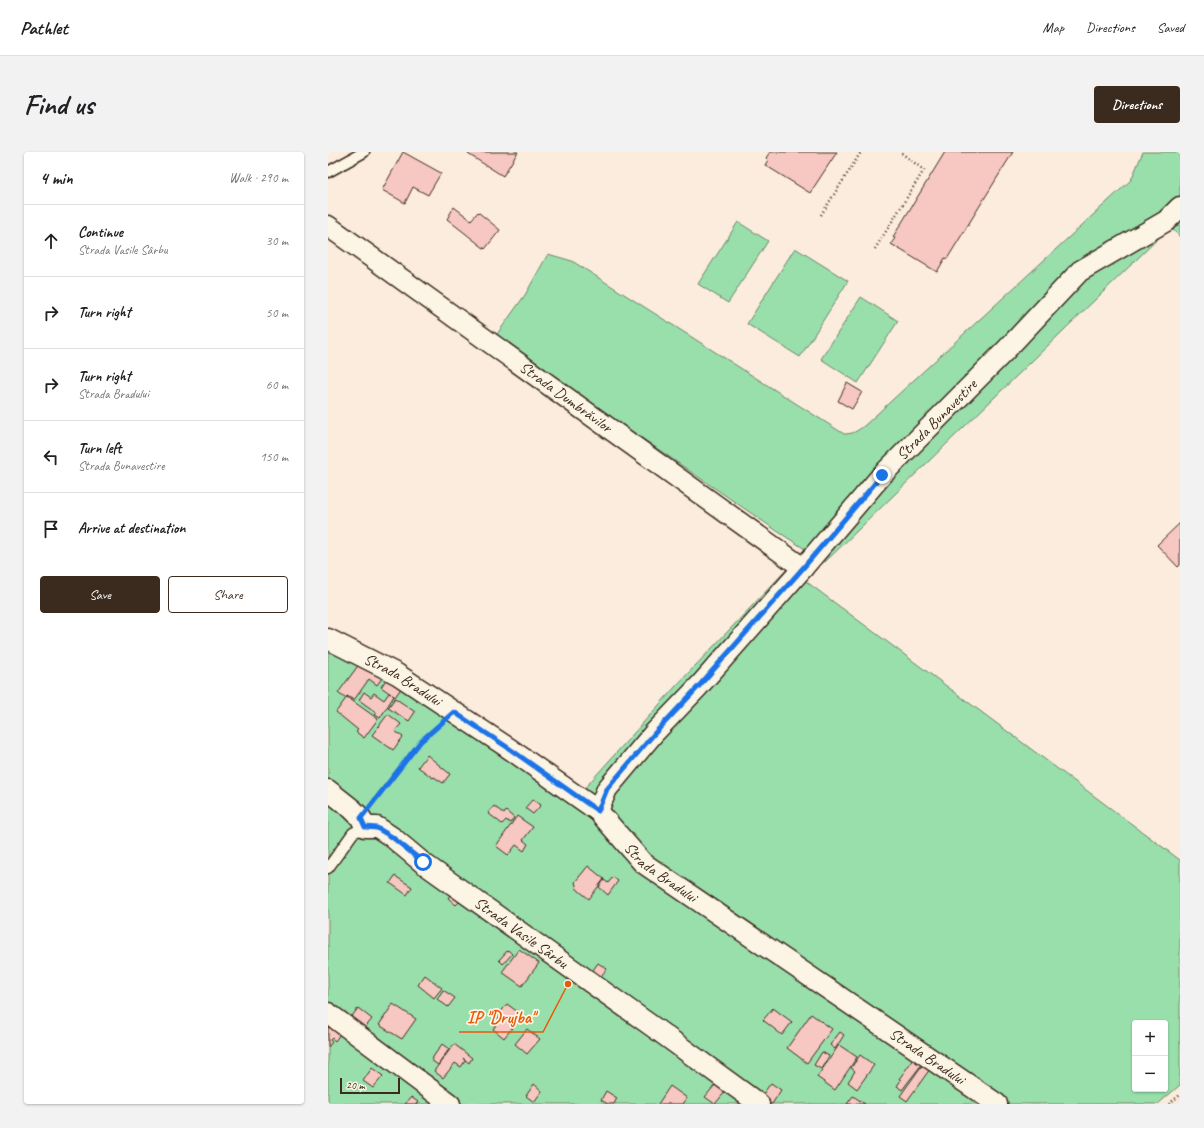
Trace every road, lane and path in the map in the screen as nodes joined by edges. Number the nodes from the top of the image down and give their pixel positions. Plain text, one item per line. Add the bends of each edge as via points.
1 (364, 152) edge
2 (860, 152) edge
3 (900, 152) edge
4 (328, 172) edge
5 (1180, 207) edge
6 (821, 215) dead end
7 (328, 226) edge
8 (875, 249) dead end
9 (803, 568) junction
10 (328, 638) edge
11 (454, 712) junction
12 (328, 790) edge
13 (598, 811) junction
14 (363, 822) junction
15 (328, 868) edge
16 (328, 1013) edge
17 (1180, 1094) edge
18 (450, 1104) edge
19 (759, 1104) edge
20 (997, 1104) edge
21 (1169, 1104) edge

1 - 4 lane
2 - 6 path
3 - 8 path via 924,170
5 - 9 street, Strada Bunavestire via 1166,221 1080,271 882,475
7 - 9 street, Strada Dumbrăvilor
9 - 13 street, Strada Bunavestire via 607,789
10 - 11 street, Strada Bradului via 397,674
11 - 13 street, Strada Bradului
11 - 14 path via 421,741
12 - 14 street, Strada Vasile Sârbu via 352,809
13 - 20 street, Strada Bradului via 644,863
14 - 15 lane
14 - 19 street, Strada Vasile Sârbu via 392,837
16 - 18 street
17 - 21 path

